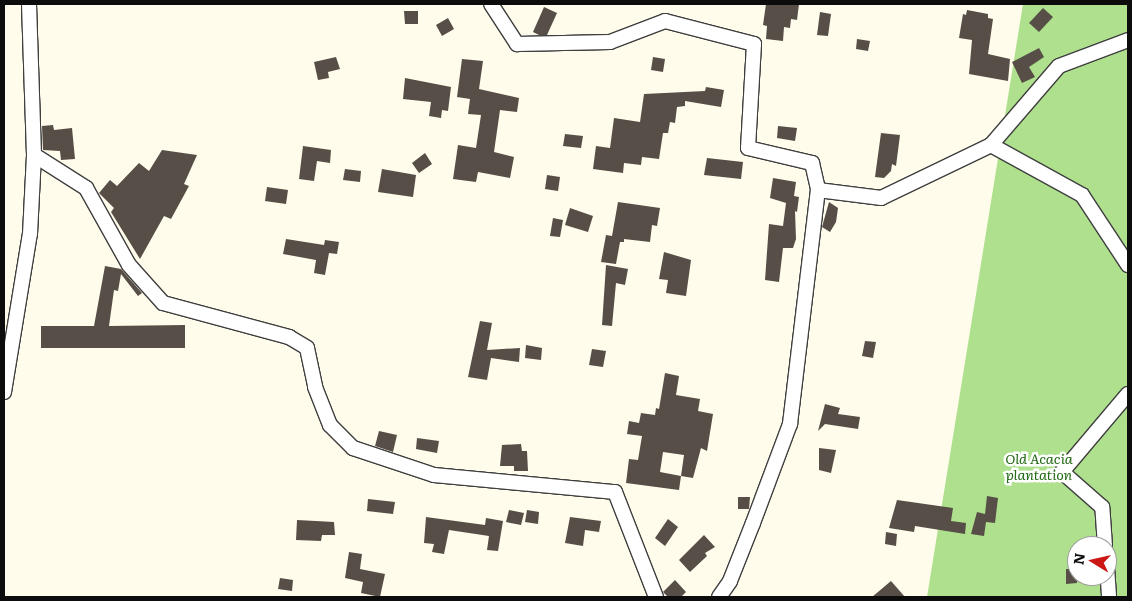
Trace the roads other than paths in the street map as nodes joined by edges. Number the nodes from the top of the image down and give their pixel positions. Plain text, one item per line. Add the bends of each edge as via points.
1 (29, 4) edge
2 (491, 4) edge
3 (1128, 40) edge
4 (991, 145) junction
5 (34, 155) junction
6 (818, 190) junction
7 (1128, 266) edge
8 (4, 392) edge
9 (1128, 394) edge
10 (1104, 536) edge
11 (656, 597) edge
12 (718, 597) edge

1 - 5 street
2 - 6 street via 517,44 610,42 665,21 754,44 748,148 812,163
3 - 4 street via 1059,66
4 - 6 street via 881,198
4 - 7 street via 1082,195
5 - 8 street via 30,234
5 - 11 street via 86,188 128,265 163,303 289,337 307,348 315,387 330,425 353,448 434,474 615,492
6 - 12 street via 790,424 740,556
9 - 10 street via 1062,472 1102,507

